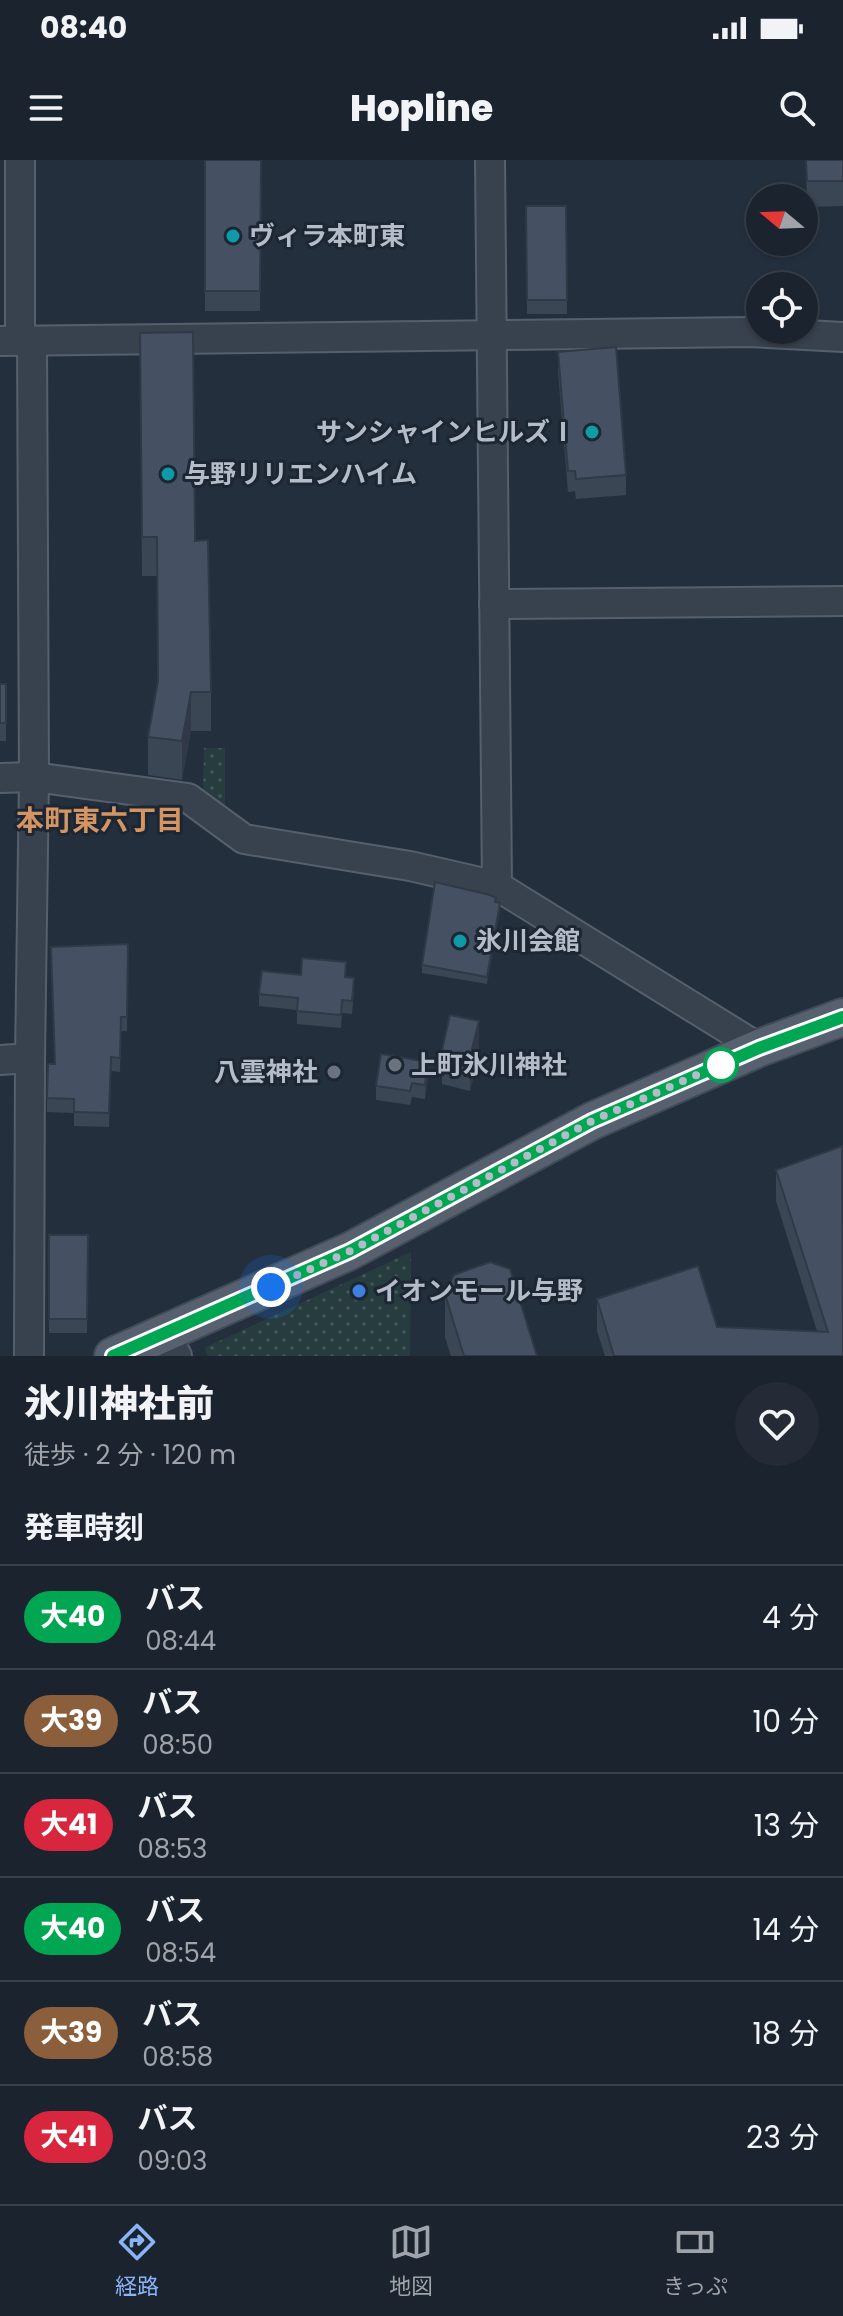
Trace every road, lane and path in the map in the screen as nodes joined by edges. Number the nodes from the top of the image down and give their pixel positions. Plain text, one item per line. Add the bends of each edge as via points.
1 (20, 160) edge
2 (490, 160) edge
3 (491, 337) junction
4 (843, 337) edge
5 (17, 341) edge
6 (843, 601) edge
7 (494, 604) junction
8 (34, 777) junction
9 (0, 778) edge
10 (497, 886) junction
11 (843, 1017) edge
12 (759, 1048) junction
13 (30, 1058) junction
14 (0, 1060) edge
15 (171, 1345) edge
16 (29, 1356) edge
17 (113, 1356) edge

1 - 5 street
2 - 3 street
3 - 4 street via 750,332
3 - 5 street
3 - 7 street
5 - 8 street
6 - 7 street
7 - 10 street
8 - 9 street
8 - 10 street via 188,798 244,839
8 - 13 street
10 - 12 street
11 - 12 main road
12 - 15 main road via 592,1121
13 - 14 street
13 - 16 street
15 - 17 main road

